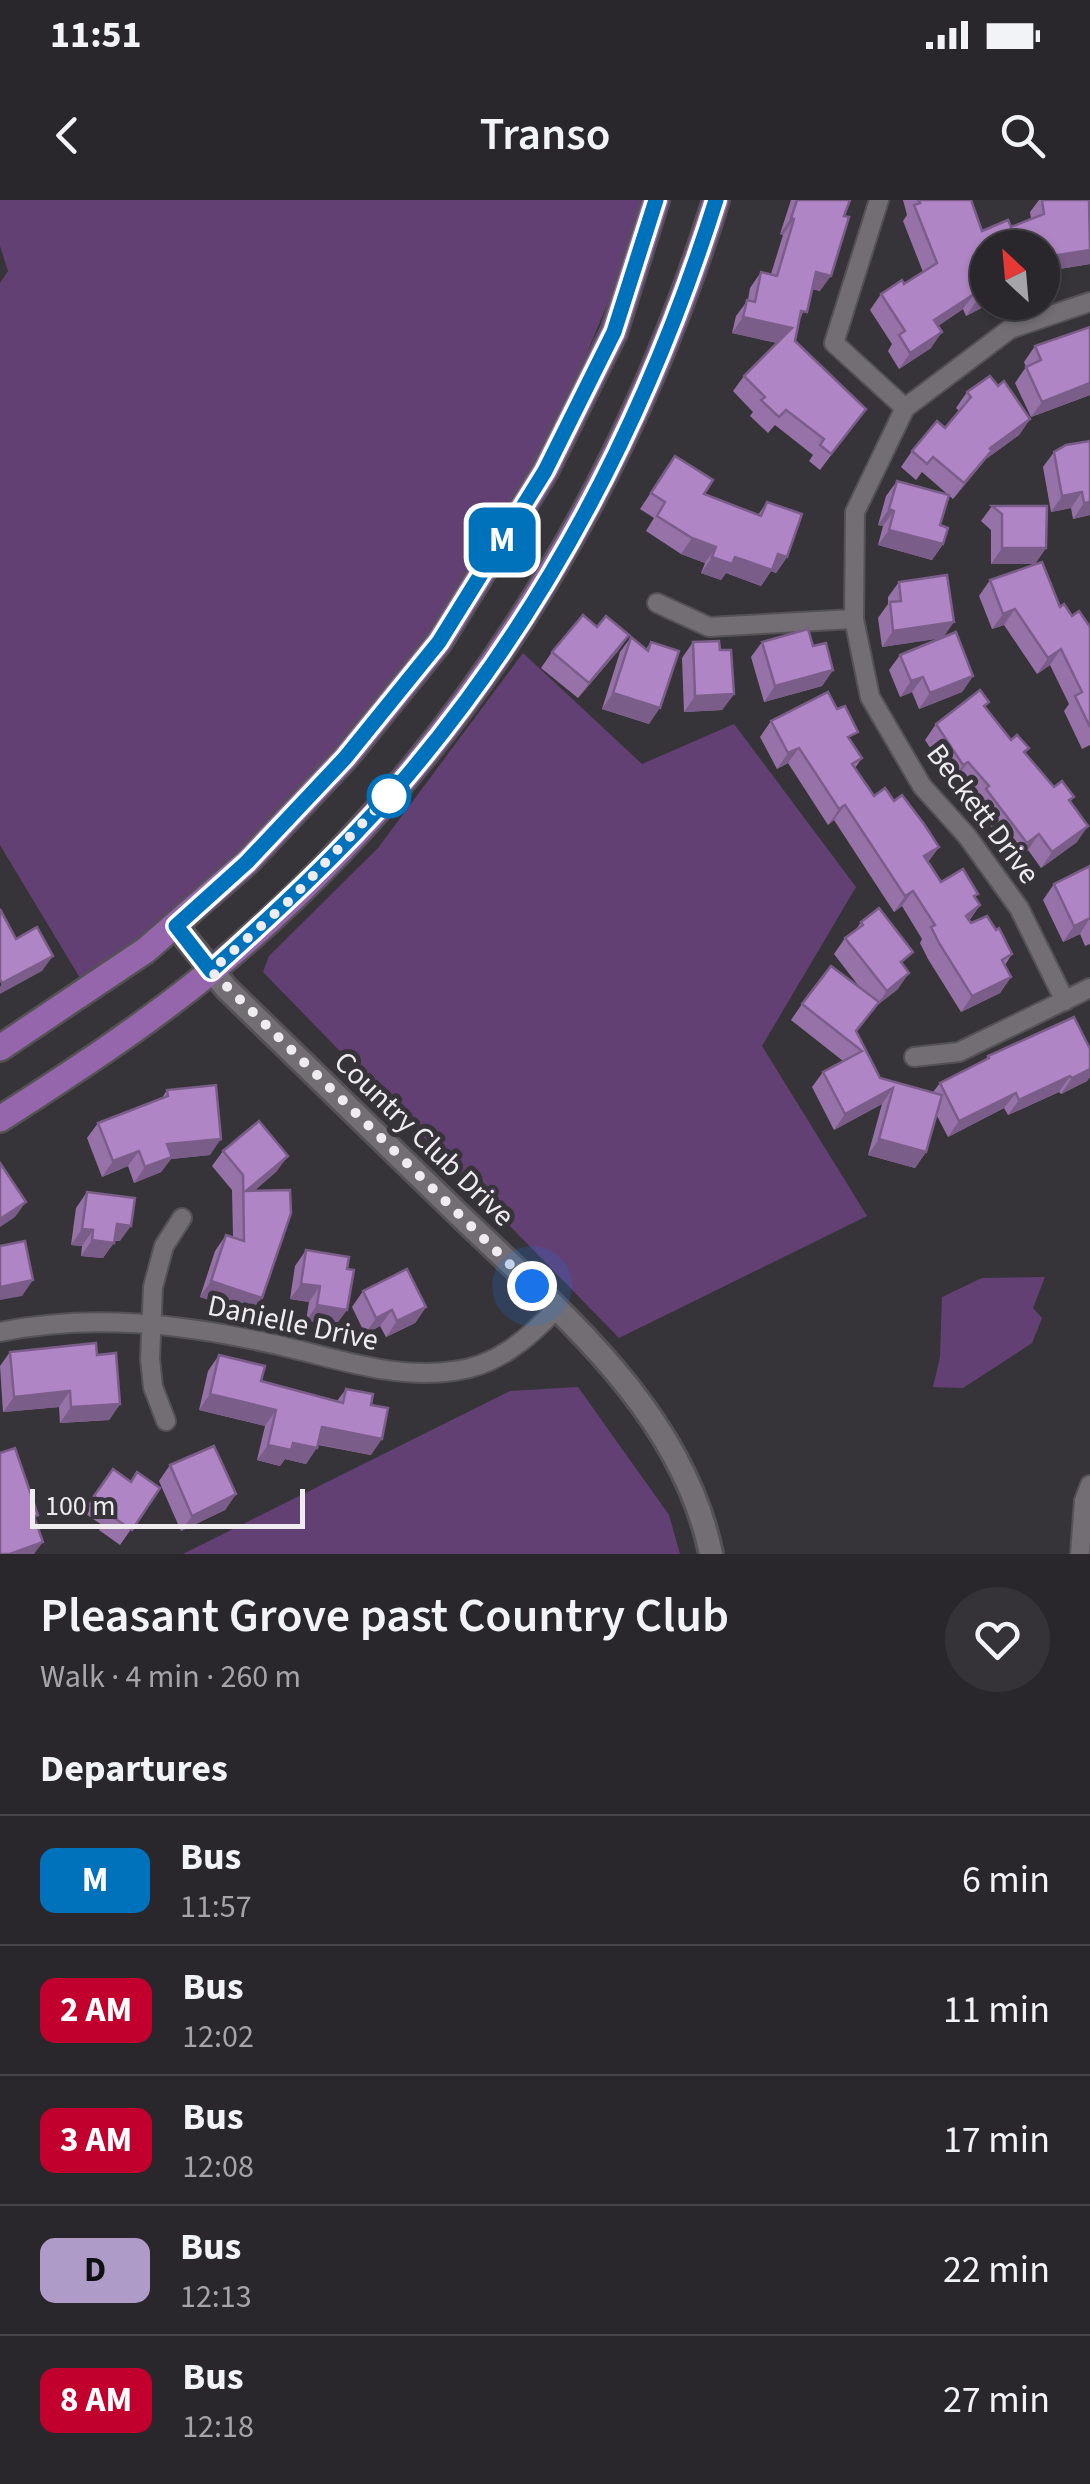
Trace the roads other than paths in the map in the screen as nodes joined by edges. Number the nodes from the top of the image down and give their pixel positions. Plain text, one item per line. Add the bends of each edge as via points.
1 (656, 200) edge
2 (716, 200) edge
3 (879, 200) edge
4 (1090, 302) edge
5 (905, 408) junction
6 (657, 603) dead end
7 (854, 619) junction
8 (176, 926) junction
9 (211, 971) junction
10 (1090, 988) edge
11 (1065, 1000) junction
12 (0, 1048) edge
13 (914, 1057) dead end
14 (0, 1119) edge
15 (182, 1218) dead end
16 (556, 1309) junction
17 (151, 1324) junction
18 (0, 1332) edge
19 (166, 1421) dead end
20 (1090, 1485) edge
21 (711, 1554) edge
22 (1080, 1554) edge

1 - 8 main road via 614,332 545,471 439,642 345,758
2 - 9 main road via 674,325 620,446 524,616 394,790 290,900
3 - 5 street via 834,344
4 - 5 street, Beckett Drive via 1010,329
5 - 7 street, Beckett Drive via 855,512
6 - 7 street via 709,628
7 - 11 street, Beckett Drive via 870,696 922,786 1020,908
8 - 9 street, Country Club Drive
8 - 12 main road
9 - 14 main road
9 - 16 street, Country Club Drive
10 - 11 street
11 - 13 street via 959,1052
15 - 17 street via 164,1246
16 - 17 street, Danielle Drive via 495,1360 428,1374
16 - 21 street, Country Club Drive via 656,1423 686,1477
17 - 18 street, Danielle Drive via 42,1323
17 - 19 street via 152,1387
20 - 22 street

